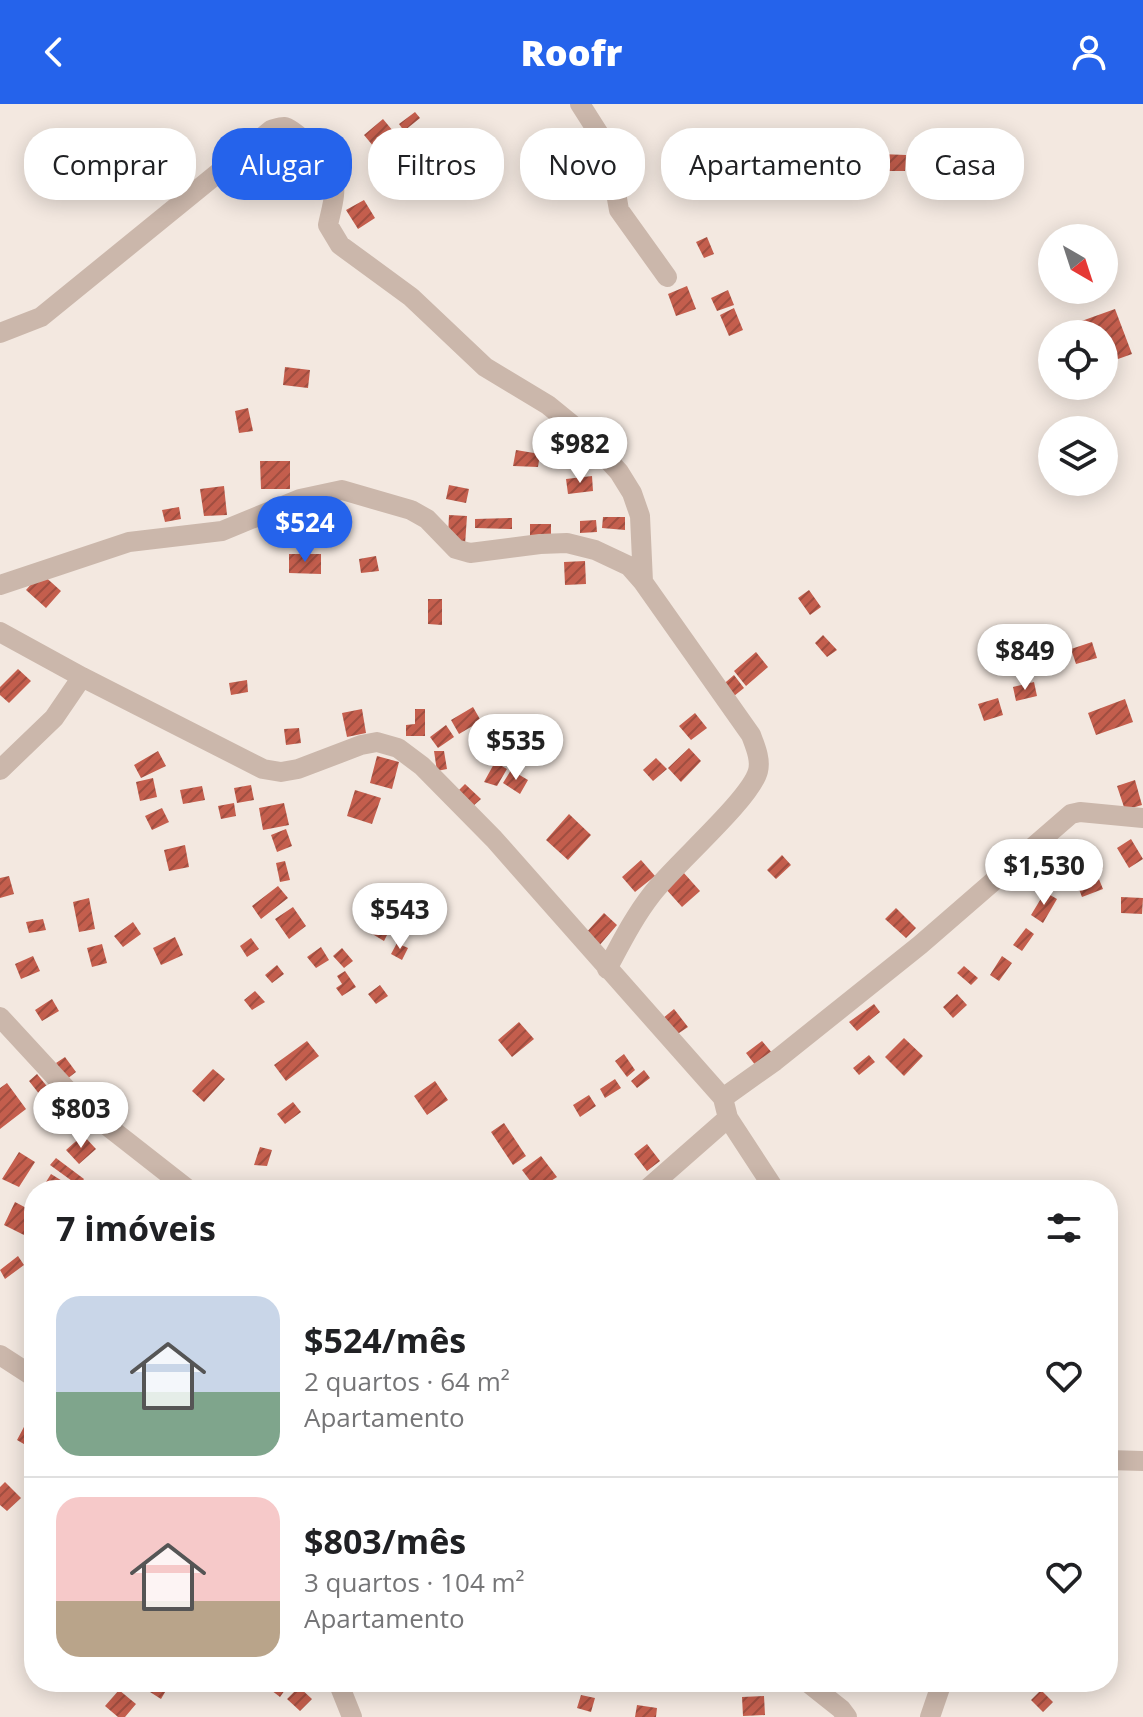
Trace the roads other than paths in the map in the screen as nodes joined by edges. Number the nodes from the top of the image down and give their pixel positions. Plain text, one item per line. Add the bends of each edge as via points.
1 (580, 104) edge
2 (667, 277) dead end
3 (0, 333) edge
4 (643, 582) junction
5 (0, 585) edge
6 (0, 632) edge
7 (82, 677) junction
8 (0, 770) edge
9 (1143, 818) edge
10 (607, 969) junction
11 (0, 1017) edge
12 (726, 1108) junction
13 (176, 1180) edge
14 (656, 1180) edge
15 (769, 1180) edge
16 (0, 1355) edge
17 (24, 1371) edge
18 (1118, 1460) edge
19 (1143, 1461) edge
20 (342, 1692) edge
21 (817, 1692) edge
22 (939, 1692) edge
23 (840, 1714) edge
24 (352, 1717) edge
25 (930, 1717) edge

1 - 2 street via 608,148 619,210
3 - 4 street via 41,317 271,130 284,127 333,176 328,225 340,245 411,297 485,367 548,405 619,472 640,516
4 - 5 street via 629,566 567,543 470,553 456,549 411,510 342,490 300,499 222,531 129,542
4 - 10 street via 751,735 758,774 651,895
6 - 7 street
7 - 8 street via 54,718
7 - 10 street via 263,769 298,769 377,742 398,748 494,839
9 - 12 street via 1071,814
10 - 12 street
11 - 13 street via 83,1107
12 - 14 street
12 - 15 street
16 - 17 street
18 - 19 street
20 - 24 street
21 - 23 street
22 - 25 street

